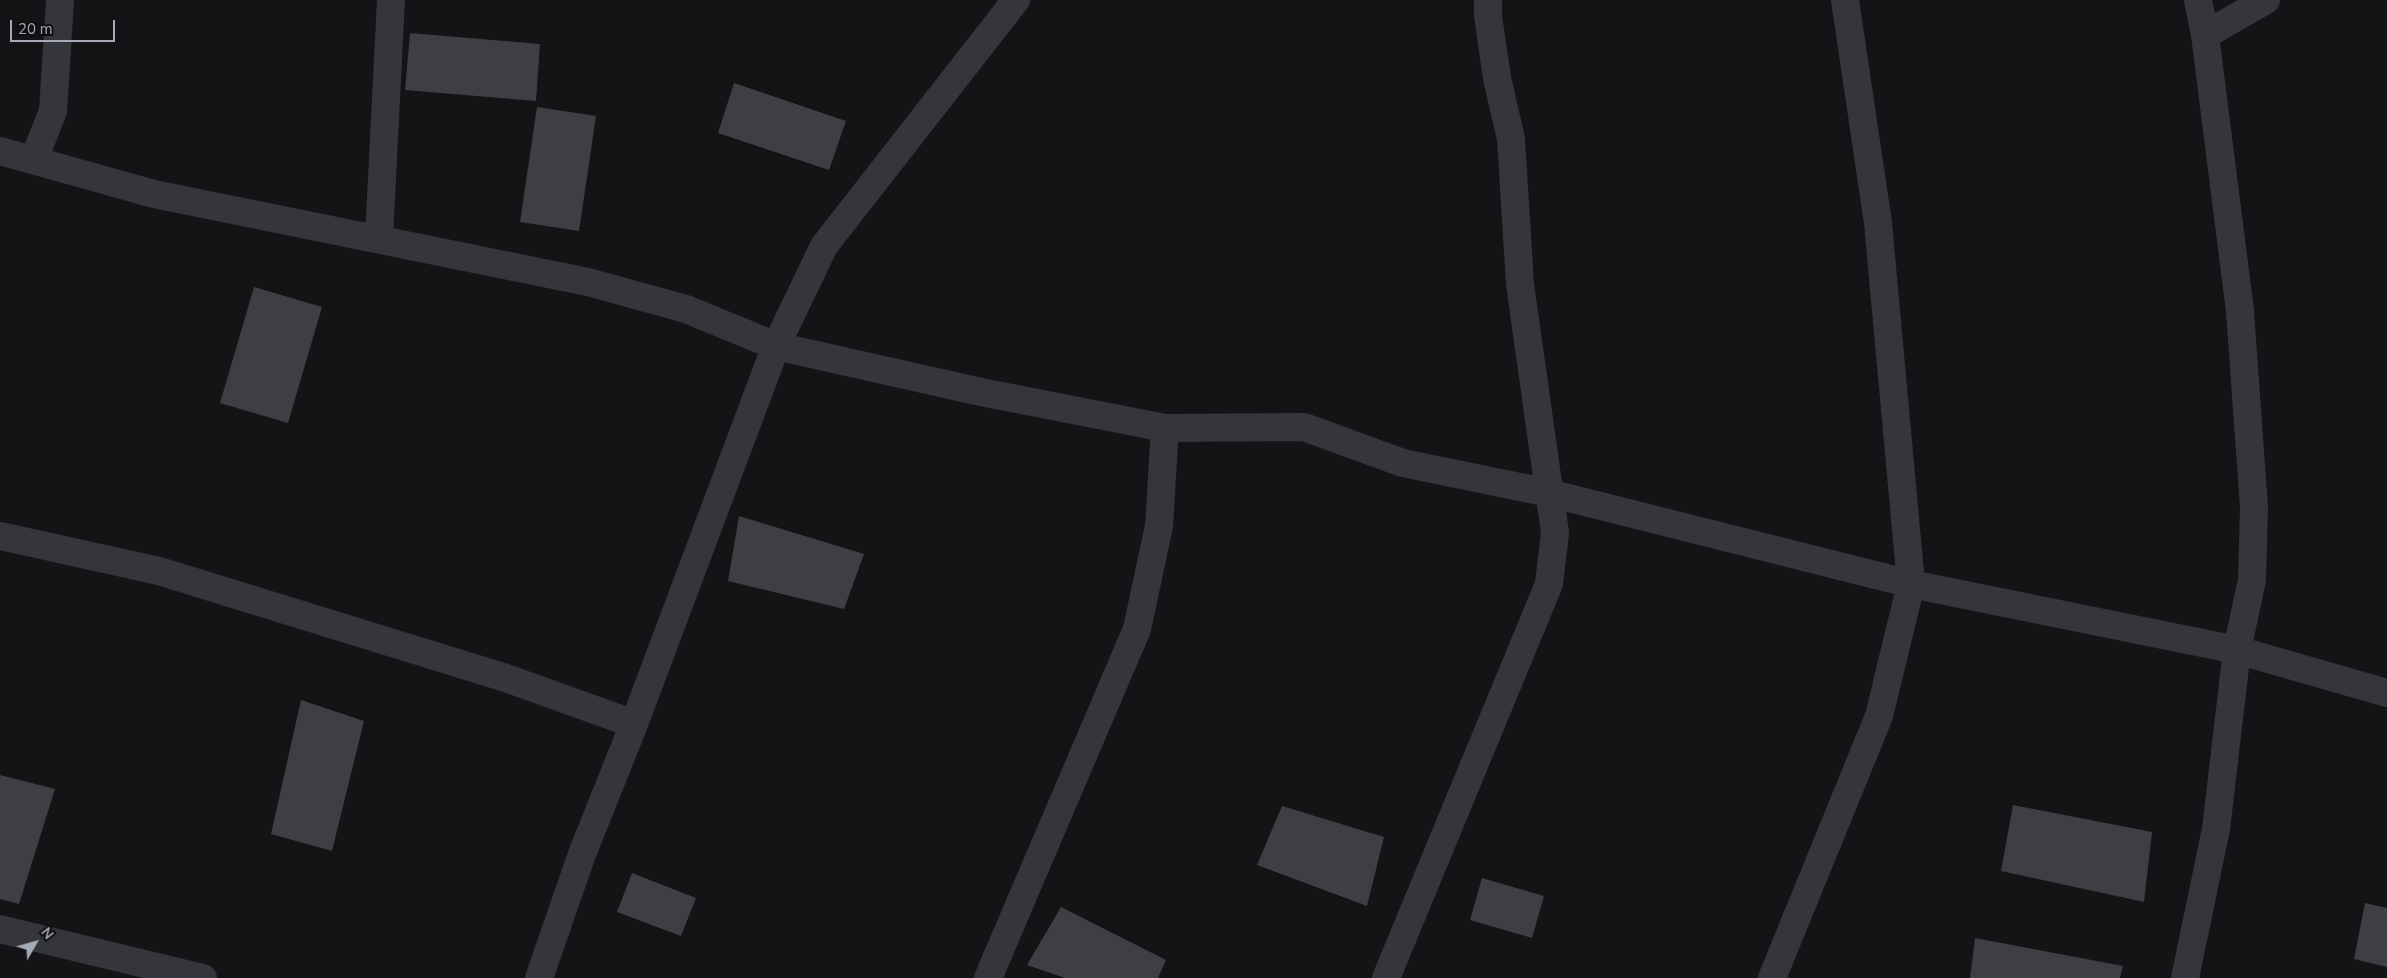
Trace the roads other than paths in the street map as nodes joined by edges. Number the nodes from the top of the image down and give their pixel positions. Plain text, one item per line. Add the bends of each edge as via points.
1 (60, 0) edge
2 (391, 0) edge
3 (1016, 0) edge
4 (1488, 0) edge
5 (1845, 0) edge
6 (2198, 0) edge
7 (2266, 0) edge
8 (2204, 35) junction
9 (0, 151) edge
10 (34, 158) junction
11 (379, 238) junction
12 (776, 346) junction
13 (1165, 428) junction
14 (1549, 493) junction
15 (0, 536) edge
16 (1912, 584) junction
17 (2237, 650) junction
18 (2387, 693) edge
19 (634, 724) junction
20 (0, 928) edge
21 (202, 978) edge
22 (539, 978) edge
23 (988, 978) edge
24 (1386, 978) edge
25 (1772, 978) edge
26 (2185, 978) edge

1 - 10 street via 53,111
2 - 11 street
3 - 12 street via 824,246
4 - 14 street via 1497,78 1510,139 1520,284
5 - 16 street via 1878,223
6 - 8 street
7 - 8 street
8 - 17 street via 2240,311 2254,508 2252,580
9 - 10 street
10 - 11 street via 154,194
11 - 12 street via 588,282 686,309
12 - 13 street via 981,392
12 - 19 street
13 - 14 street via 1304,427 1403,463
13 - 23 street via 1159,526 1137,629
14 - 16 street
14 - 24 street via 1555,533 1548,584
15 - 19 street via 159,571 506,678
16 - 17 street
16 - 25 street via 1879,716
17 - 18 street
17 - 26 street via 2216,829
19 - 22 street via 582,854
20 - 21 street

